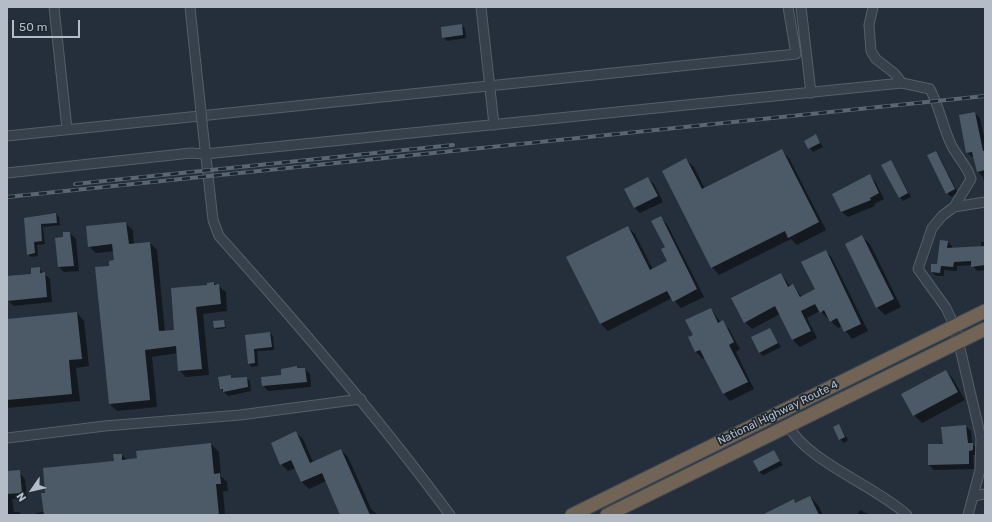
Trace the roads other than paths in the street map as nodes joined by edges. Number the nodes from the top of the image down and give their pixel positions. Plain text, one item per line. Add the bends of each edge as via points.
1 (54, 7) edge
2 (190, 7) edge
3 (481, 7) edge
4 (788, 7) edge
5 (802, 7) edge
6 (873, 7) edge
7 (807, 53) junction
8 (796, 54) junction
9 (902, 83) junction
10 (489, 86) junction
11 (811, 93) junction
12 (494, 125) junction
13 (68, 129) junction
14 (7, 136) edge
15 (205, 154) junction
16 (7, 173) edge
17 (985, 202) edge
18 (954, 207) junction
19 (985, 311) edge
20 (955, 327) junction
21 (985, 329) edge
22 (959, 341) junction
23 (361, 399) junction
24 (788, 425) junction
25 (7, 438) edge
26 (985, 494) edge
27 (973, 496) junction
28 (450, 515) edge
29 (572, 515) edge
30 (607, 515) edge
31 (907, 515) edge
32 (968, 515) edge

1 - 13 street
2 - 15 street, bridge
3 - 10 street
4 - 8 street
5 - 7 street
6 - 9 street via 869,25 871,51
7 - 8 street
7 - 11 street
8 - 10 street
9 - 11 street
9 - 18 street via 930,89 956,156 970,174 971,179
10 - 12 street
10 - 13 street
11 - 12 street
12 - 15 street
13 - 14 street
15 - 16 street via 191,153
15 - 23 street via 212,220 219,236
17 - 18 street
18 - 20 street via 932,228 918,269 946,308
19 - 20 highway, National Highway Route 4
20 - 22 street
20 - 29 highway, National Highway Route 4
21 - 22 highway, National Highway Route 4
22 - 24 highway, National Highway Route 4
22 - 27 street via 981,438 980,470
23 - 25 street via 240,415 105,426
23 - 28 street
24 - 30 highway, National Highway Route 4
24 - 31 street via 800,442
26 - 27 street
27 - 32 street

